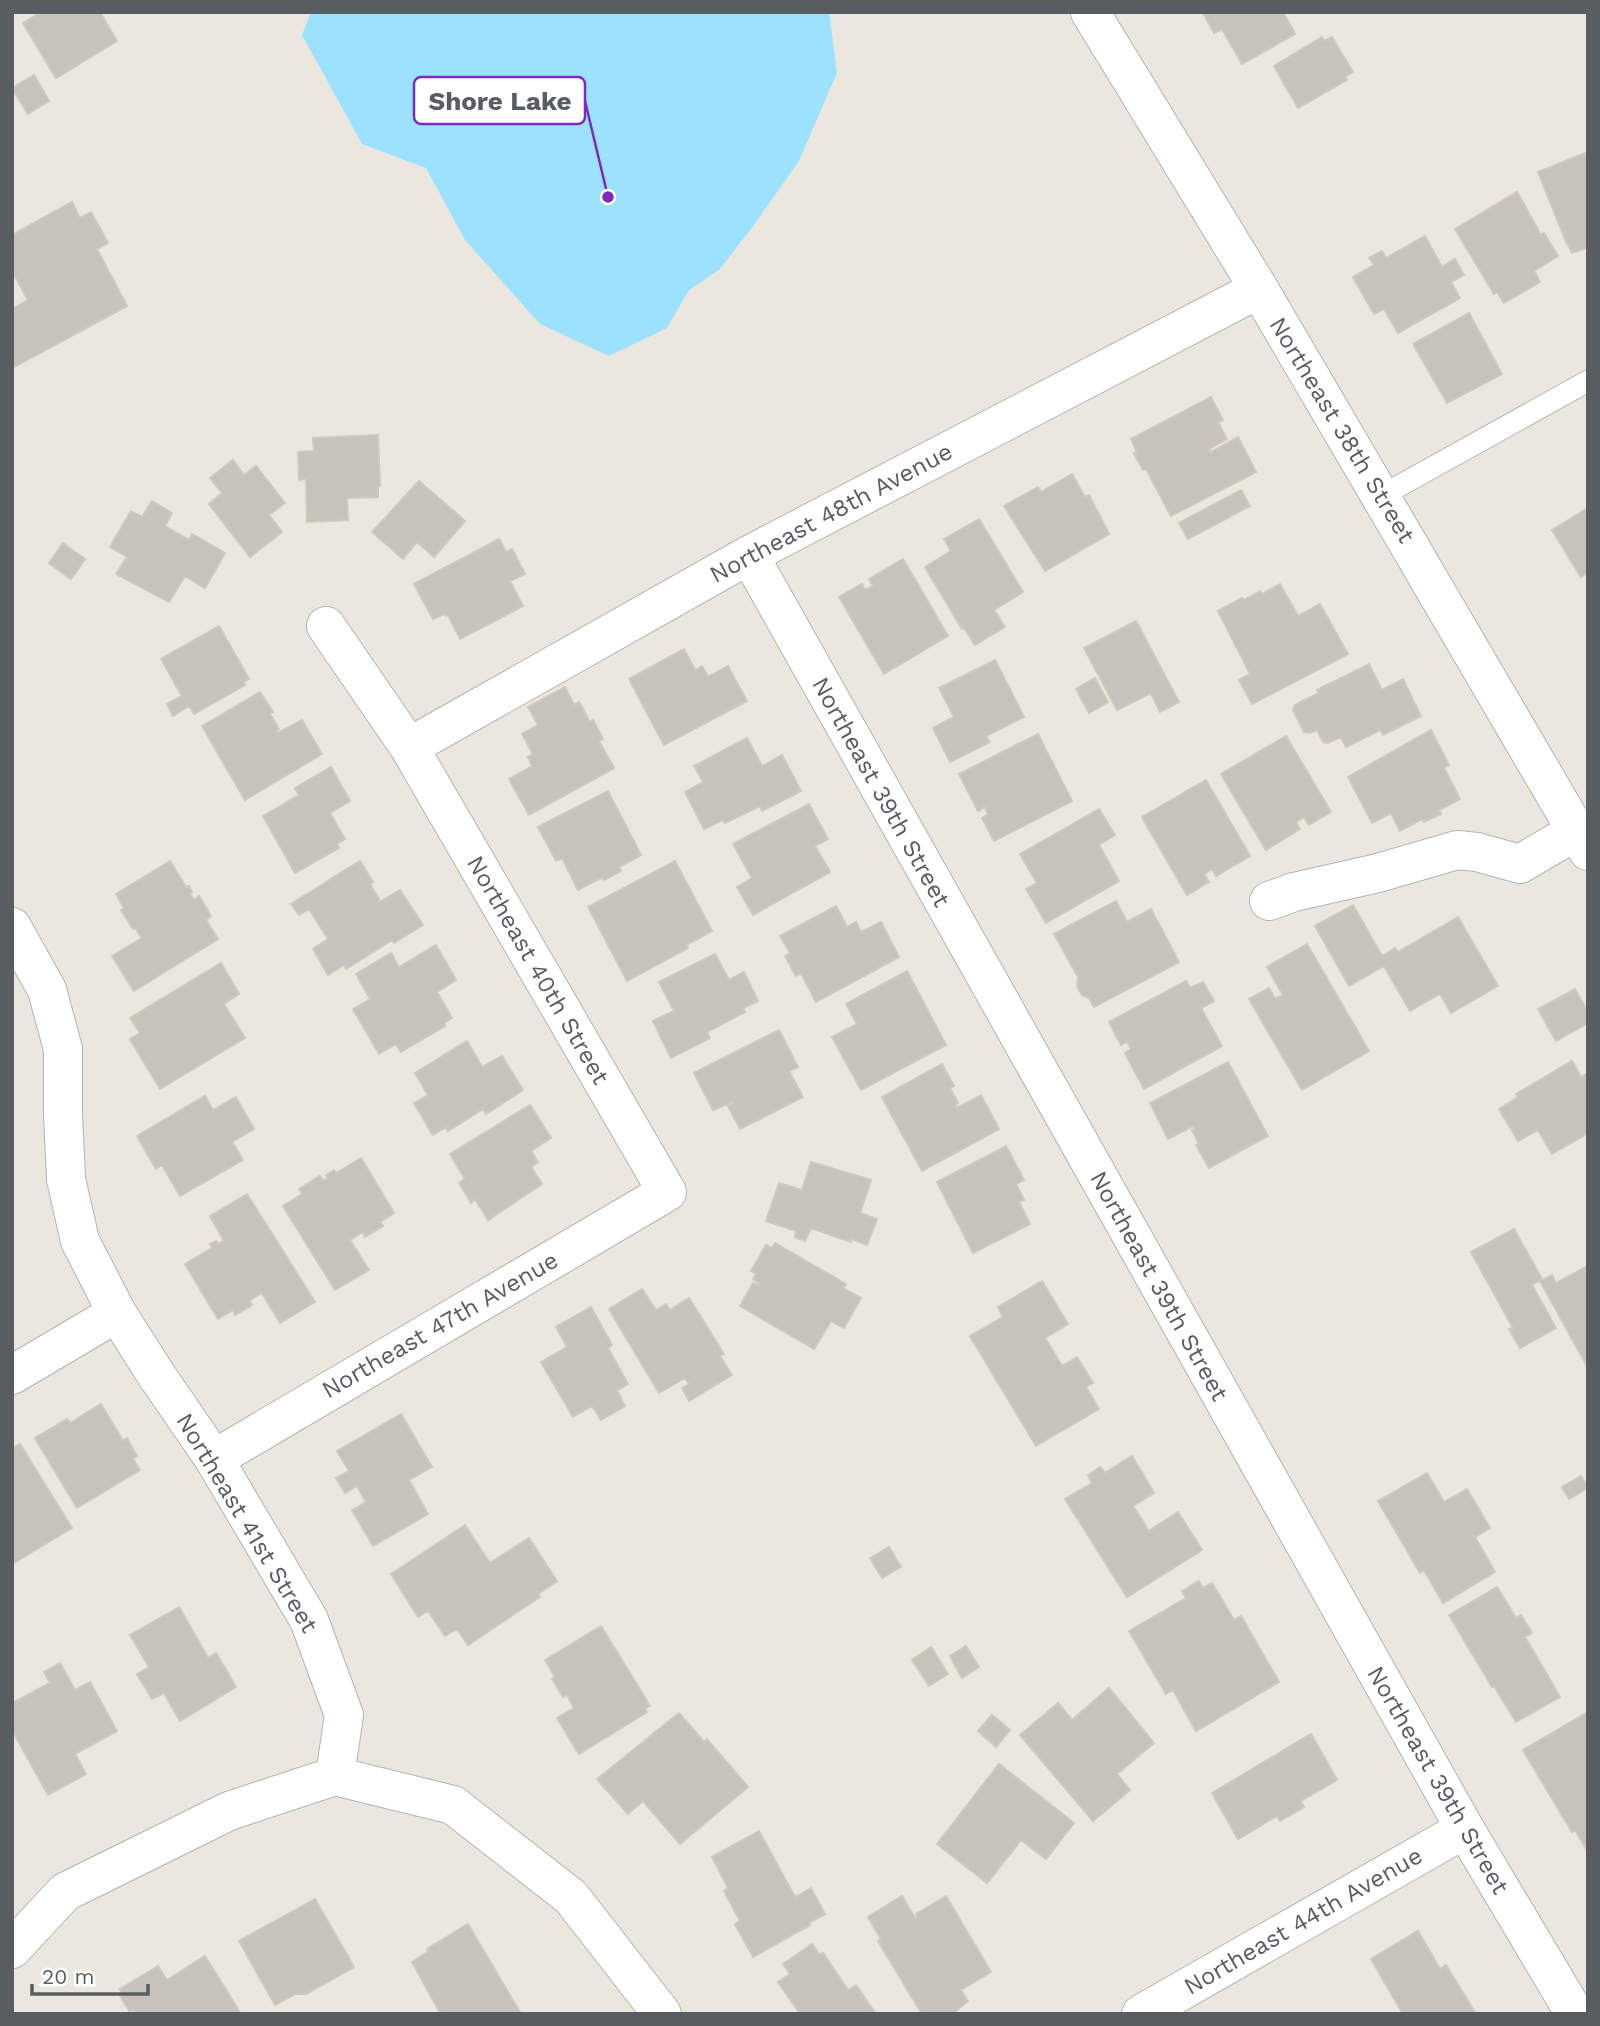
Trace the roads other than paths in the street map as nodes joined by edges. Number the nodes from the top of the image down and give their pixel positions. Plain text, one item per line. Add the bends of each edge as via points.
1 (1090, 12) edge
2 (1259, 289) junction
3 (1588, 381) edge
4 (1381, 496) junction
5 (749, 555) junction
6 (326, 626) dead end
7 (409, 747) junction
8 (1582, 841) edge
9 (1269, 901) dead end
10 (12, 927) edge
11 (667, 1192) joint
12 (117, 1313) junction
13 (12, 1375) edge
14 (214, 1459) junction
15 (335, 1776) junction
16 (1465, 1829) junction
17 (12, 1950) edge
18 (662, 2014) edge
19 (1141, 2014) edge
20 (1575, 2014) edge

1 - 2 street, Northeast 38th Street
2 - 4 street, Northeast 38th Street
2 - 5 street, Northeast 48th Avenue
3 - 4 lane
4 - 8 street, Northeast 38th Street
5 - 7 street, Northeast 48th Avenue
5 - 16 street, Northeast 39th Street
6 - 7 street, Northeast 40th Street
7 - 11 street, Northeast 40th Street
8 - 9 street via 1520,864 1457,850
10 - 12 street, Northeast 41st Street via 47,990 64,1049 66,1179 80,1241
11 - 14 street, Northeast 47th Avenue
12 - 13 street
12 - 14 street, Northeast 41st Street
14 - 15 street, Northeast 41st Street via 309,1620 344,1715
15 - 17 street via 229,1811 65,1892
15 - 18 street via 453,1805 571,1897
16 - 19 street, Northeast 44th Avenue
16 - 20 street, Northeast 39th Street

